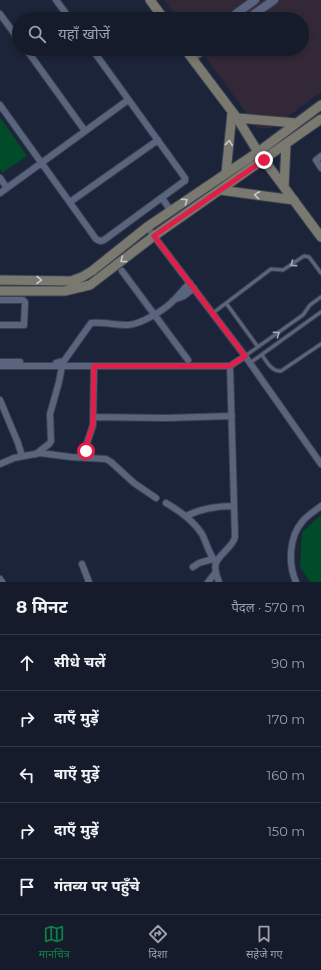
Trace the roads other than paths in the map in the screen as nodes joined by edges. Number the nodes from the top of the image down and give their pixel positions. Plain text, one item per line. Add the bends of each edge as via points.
1 (56, 0) edge
2 (150, 0) edge
3 (255, 0) edge
4 (274, 0) edge
5 (65, 12) edge
6 (159, 12) edge
7 (239, 12) edge
8 (257, 12) edge
9 (0, 14) edge
10 (12, 30) edge
11 (31, 56) edge
12 (97, 56) edge
13 (195, 56) edge
14 (192, 58) joint
15 (128, 100) junction
16 (321, 104) edge
17 (0, 105) edge
18 (234, 115) junction
19 (321, 119) edge
20 (296, 123) junction
21 (85, 131) junction
22 (158, 140) junction
23 (286, 144) junction
24 (258, 152) junction
25 (321, 156) edge
26 (264, 160) junction
27 (41, 163) junction
28 (321, 168) edge
29 (226, 174) junction
30 (0, 178) edge
31 (284, 187) junction
32 (7, 188) junction
33 (220, 190) junction
34 (0, 193) edge
35 (162, 198) junction
36 (294, 200) junction
37 (70, 202) junction
38 (171, 211) junction
39 (147, 227) junction
40 (154, 236) junction
41 (321, 237) edge
42 (122, 271) dead end
43 (321, 273) edge
44 (0, 280) edge
45 (192, 286) junction
46 (0, 291) edge
47 (321, 297) edge
48 (0, 300) edge
49 (226, 303) junction
50 (321, 312) edge
51 (213, 313) junction
52 (154, 314) junction
53 (0, 325) edge
54 (321, 344) edge
55 (258, 347) junction
56 (262, 355) junction
57 (245, 356) junction
58 (188, 360) dead end
59 (0, 362) edge
60 (250, 363) junction
61 (0, 366) edge
62 (62, 366) junction
63 (94, 366) junction
64 (230, 366) junction
65 (0, 400) edge
66 (232, 416) junction
67 (93, 417) junction
68 (36, 454) junction
69 (22, 456) junction
70 (86, 457) junction
71 (0, 464) edge
72 (321, 464) edge
73 (156, 498) dead end
74 (166, 503) dead end
75 (234, 506) junction
76 (321, 506) edge
77 (186, 516) junction
78 (214, 561) junction
79 (82, 564) dead end
80 (193, 567) dead end
81 (216, 572) junction
82 (0, 579) edge
83 (2, 582) edge
84 (89, 582) edge
85 (208, 582) edge
86 (219, 582) edge
87 (296, 582) edge

1 - 5 street
2 - 6 main road
3 - 7 street
4 - 8 street
9 - 10 street
11 - 21 street
12 - 15 street
13 - 14 street
14 - 18 main road
15 - 21 street
15 - 22 street
16 - 20 main road
17 - 27 street
18 - 20 main road
18 - 24 main road
29 -> 18 main road
19 - 23 main road
20 - 24 main road
21 - 27 street
22 - 35 street via 186,181
22 - 37 street
23 - 26 main road
23 - 31 main road
24 - 26 main road
24 - 29 main road
25 - 28 street via 316,161
26 - 31 main road
26 - 33 main road
27 - 32 street
27 - 37 street
38 -> 29 main road
30 - 32 street
31 - 36 main road
32 - 34 street
36 -> 33 main road
33 - 40 main road
35 - 37 street via 100,241
35 - 38 street
36 - 41 main road
38 - 39 main road
39 - 40 street
44 -> 39 main road via 71,281 92,271
40 - 45 street
40 -> 46 main road via 90,285 65,291
42 - 52 street
43 -> 49 lane via 309,257 304,256 285,269 271,269
45 - 51 street
45 - 52 street
55 -> 47 lane via 303,316 310,305
48 - 53 street via 25,302 24,325
49 - 51 lane
49 - 55 lane
50 - 56 lane
51 - 57 street
52 - 58 street
52 - 59 street via 128,325 91,323 61,362
54 - 56 lane via 281,371 273,369
55 - 57 lane
56 - 60 lane
57 - 60 street
57 - 64 street
60 - 72 street
61 - 62 street
62 - 63 street
62 - 68 street via 50,414 51,441
63 - 64 street
63 - 67 street
64 - 66 street
65 - 69 street
66 - 67 street
66 - 75 street
67 - 70 street
68 - 69 street
68 - 70 street
69 - 71 street
70 - 73 street via 111,462 134,483
74 - 77 street
75 - 77 street via 202,509
75 - 78 street via 235,539
76 - 87 street via 301,522 294,537 291,549
77 - 78 street via 203,536
78 - 80 street via 199,563
78 - 81 street
79 - 84 street
81 - 85 street
81 - 86 street
82 - 83 street

